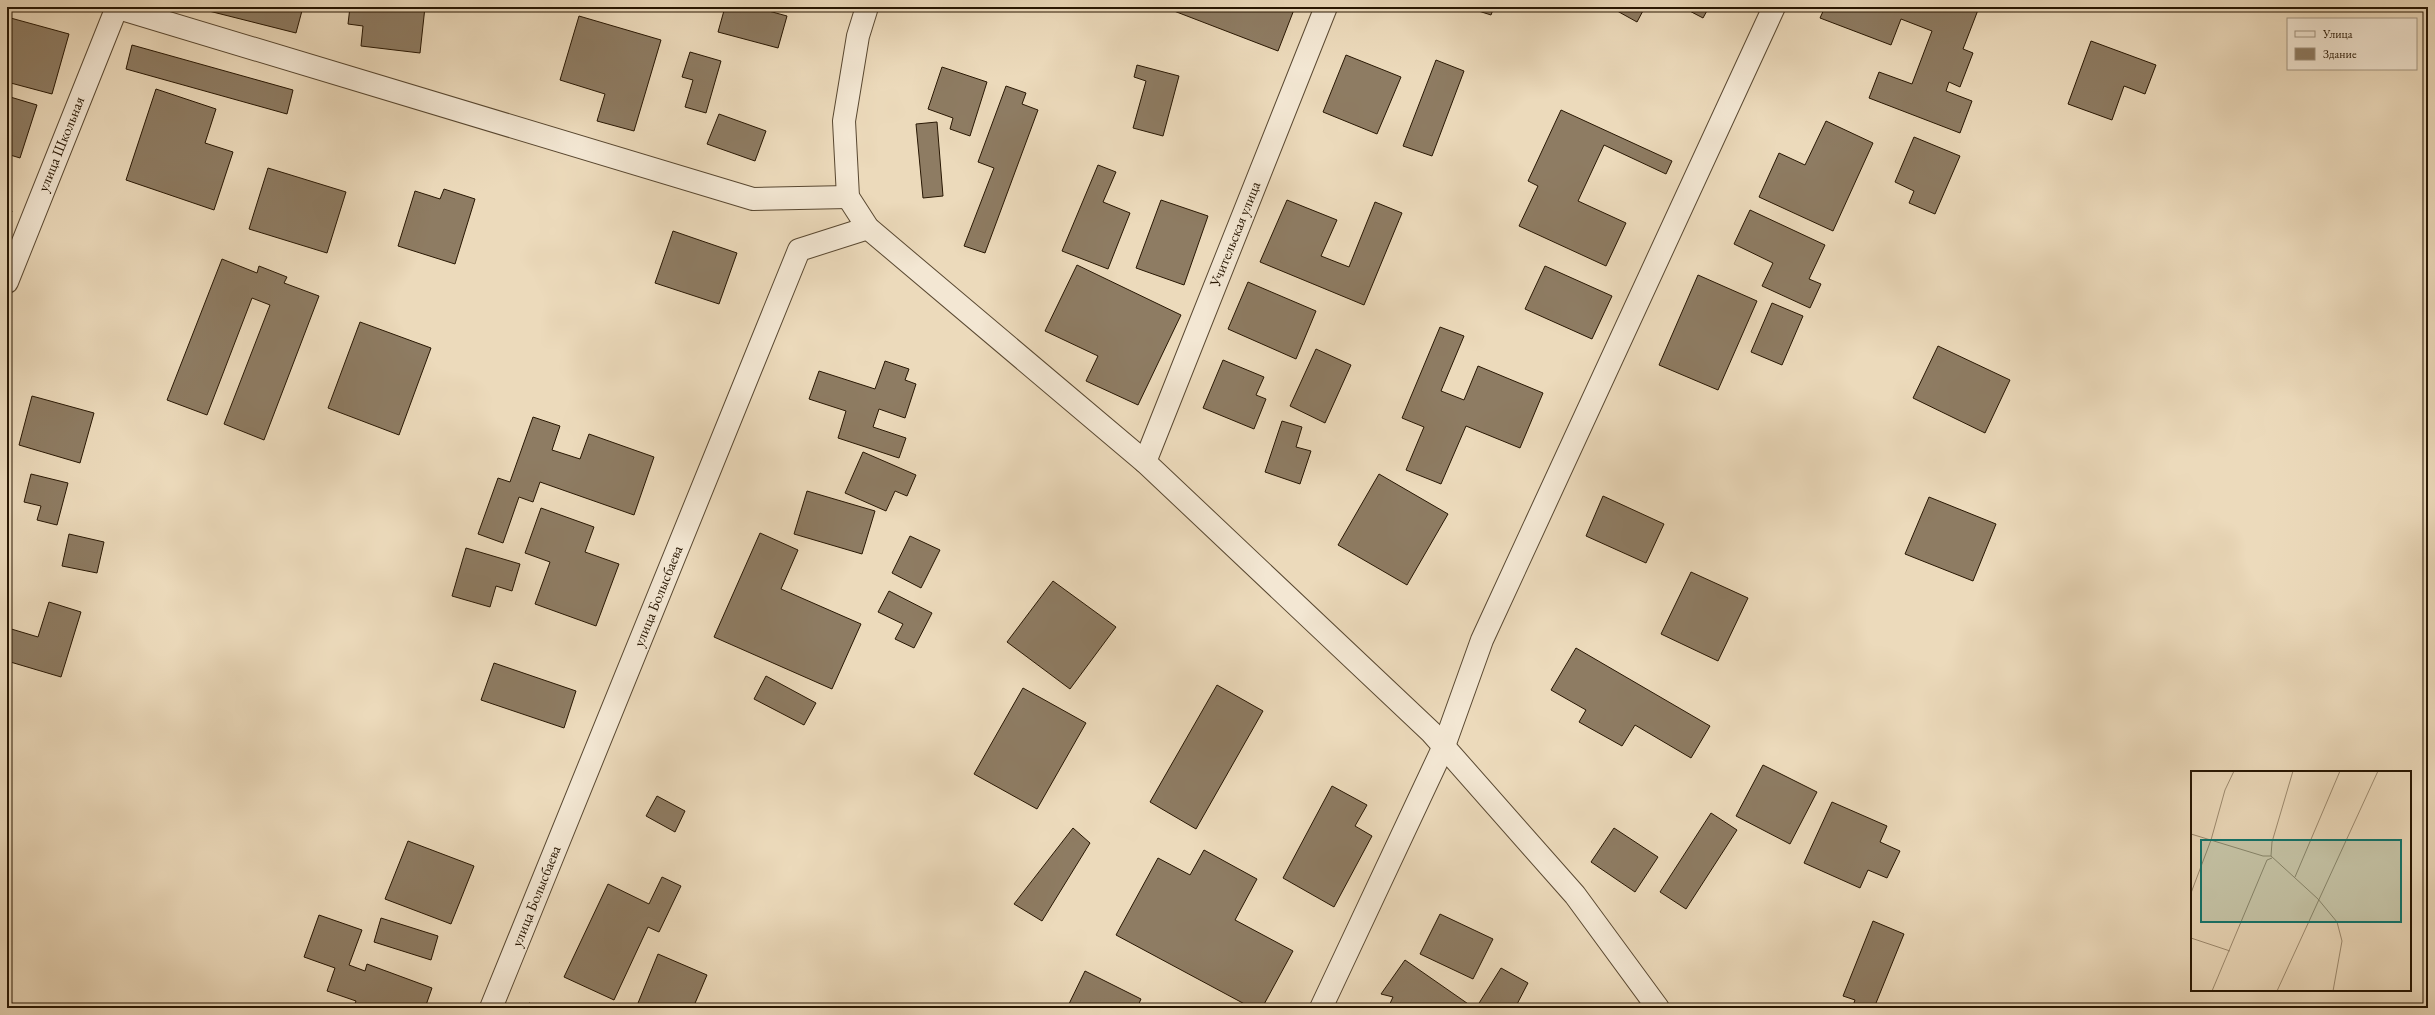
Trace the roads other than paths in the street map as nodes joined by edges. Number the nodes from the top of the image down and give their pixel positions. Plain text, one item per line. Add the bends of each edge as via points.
1 (116, 7) edge
2 (866, 7) edge
3 (1326, 7) edge
4 (1774, 7) edge
5 (848, 196) junction
6 (868, 228) junction
7 (7, 282) edge
8 (1145, 462) junction
9 (1444, 746) junction
10 (491, 1008) edge
11 (1321, 1008) edge
12 (1658, 1008) edge

1 - 5 street via 753,199
1 - 7 street, улица Школьная
2 - 5 street via 858,36 844,120
3 - 8 street, Учительская улица
4 - 9 street via 1482,640
5 - 6 street
6 - 8 street
6 - 10 street, улица Болысбаева via 799,250
8 - 9 street
9 - 11 street
9 - 12 street via 1575,895

